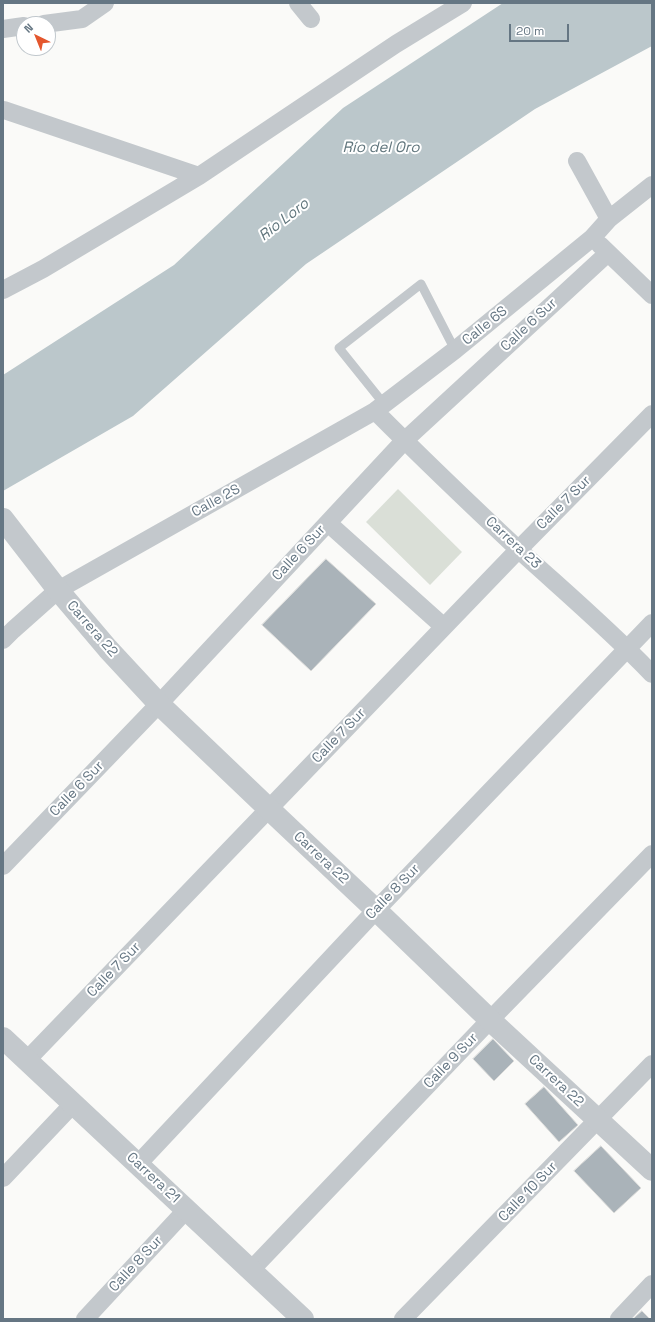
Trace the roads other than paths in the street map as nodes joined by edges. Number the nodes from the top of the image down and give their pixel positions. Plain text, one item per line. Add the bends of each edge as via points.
1 (105, 3) edge
2 (298, 3) edge
3 (463, 3) edge
4 (311, 19) dead end
5 (56, 23) edge
6 (16, 27) edge
7 (3, 29) edge
8 (3, 110) edge
9 (577, 161) dead end
10 (198, 176) junction
11 (652, 184) edge
12 (609, 218) junction
13 (592, 238) junction
14 (608, 252) junction
15 (3, 290) edge
16 (652, 295) edge
17 (455, 350) junction
18 (380, 407) junction
19 (652, 414) edge
20 (404, 441) junction
21 (6, 523) edge
22 (328, 523) junction
23 (518, 549) junction
24 (58, 590) junction
25 (652, 623) edge
26 (444, 627) junction
27 (6, 634) edge
28 (628, 649) junction
29 (652, 674) edge
30 (159, 704) junction
31 (269, 809) junction
32 (652, 854) edge
33 (3, 866) edge
34 (376, 910) junction
35 (490, 1020) junction
36 (3, 1038) edge
37 (27, 1060) junction
38 (652, 1064) edge
39 (73, 1104) junction
40 (597, 1120) junction
41 (138, 1164) junction
42 (652, 1170) edge
43 (3, 1178) edge
44 (187, 1209) junction
45 (251, 1270) junction
46 (652, 1284) edge
47 (85, 1319) edge
48 (303, 1319) edge
49 (404, 1319) edge
50 (619, 1319) edge

1 - 5 street via 82,20
2 - 4 street
3 - 10 street via 396,44
6 - 7 street
8 - 10 street
9 - 12 street
10 - 15 street via 43,269
11 - 12 street
12 - 13 street
13 - 14 street
13 - 17 street, Calle 6S
14 - 16 street
14 - 20 street, Calle 6 Sur
17 - 18 street, Calle 6S
17 - 18 lane via 420,284 339,348
18 - 20 street, Carrera 23
18 - 24 street, Calle 2S
19 - 23 street, Calle 7 Sur
20 - 22 street, Calle 6 Sur
20 - 23 street, Carrera 23
21 - 24 street, Carrera 22
22 - 26 street
22 - 30 street, Calle 6 Sur
23 - 26 street, Calle 7 Sur
23 - 28 street, Carrera 23
24 - 27 street, Calle 2S
24 - 30 street, Carrera 22
25 - 28 street, Calle 8 Sur
26 - 31 street, Calle 7 Sur
28 - 29 street, Carrera 23
28 - 34 street, Calle 8 Sur
30 - 31 street, Carrera 22
30 - 33 street, Calle 6 Sur
31 - 34 street, Carrera 22
31 - 37 street, Calle 7 Sur
32 - 35 street, Calle 9 Sur
34 - 35 street, Carrera 22
34 - 41 street, Calle 8 Sur
35 - 40 street, Carrera 22
35 - 45 street, Calle 9 Sur
36 - 37 street, Carrera 21
37 - 39 street, Carrera 21
38 - 40 street, Calle 10 Sur
39 - 41 street, Carrera 21
39 - 43 street
40 - 42 street, Carrera 22
40 - 49 street, Calle 10 Sur
41 - 44 street, Carrera 21
44 - 45 street, Carrera 21
44 - 47 street, Calle 8 Sur
45 - 48 street, Carrera 21
46 - 50 street

